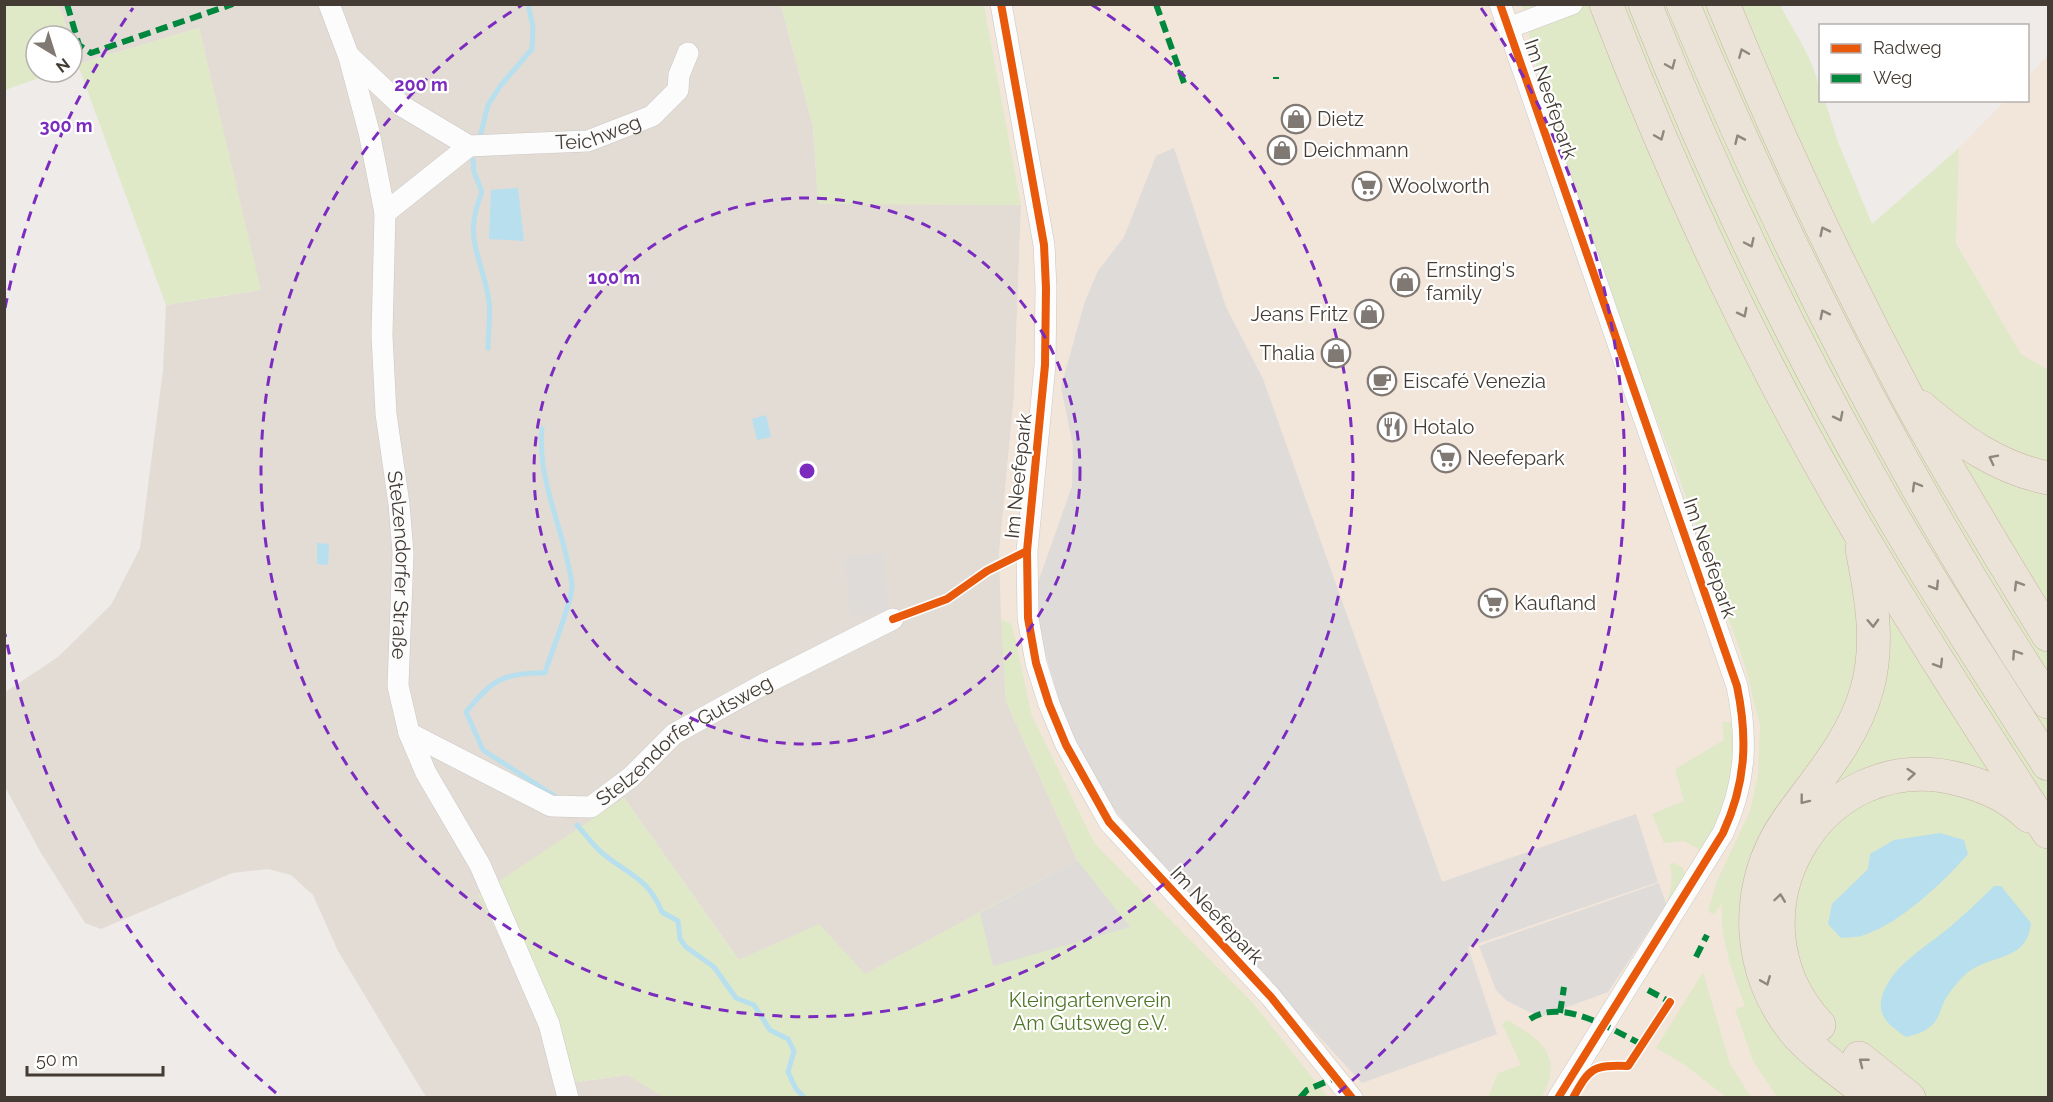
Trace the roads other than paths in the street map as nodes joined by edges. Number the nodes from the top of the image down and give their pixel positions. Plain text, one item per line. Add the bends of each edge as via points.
1 (329, 4) edge
2 (1001, 4) edge
3 (1500, 4) edge
4 (1572, 4) edge
5 (1683, 4) edge
6 (1723, 4) edge
7 (1647, 8) edge
8 (1610, 14) edge
9 (1508, 28) junction
10 (688, 53) dead end
11 (350, 57) junction
12 (469, 146) junction
13 (385, 213) junction
14 (1907, 395) junction
15 (2049, 478) edge
16 (1844, 506) junction
17 (893, 619) dead end
18 (2049, 635) edge
19 (2049, 702) edge
20 (409, 733) junction
21 (2049, 764) edge
22 (2049, 833) edge
23 (568, 1098) edge
24 (1352, 1098) edge
25 (1558, 1098) edge
26 (1874, 1098) edge
27 (1909, 1098) edge

1 - 11 street, Stelzendorfer Straße
2 - 24 street, Im Neefepark via 1044,245 1045,365 1027,551 1028,618 1039,673 1066,745 1109,822 1271,997
3 - 9 street, Im Neefepark
4 - 9 street
19 -> 5 highway via 1890,441 1795,258
14 -> 6 highway via 1772,122
7 -> 21 highway via 1758,260 1869,475 1973,648
8 -> 16 highway via 1701,227
9 - 25 street, Im Neefepark via 1737,686 1744,722 1741,782 1723,833
10 - 12 street, Teichweg via 678,90 652,116 588,141
11 - 12 street via 402,106
11 - 13 street, Stelzendorfer Straße
12 - 13 street
13 - 20 street, Stelzendorfer Straße via 382,335 386,414 403,553 398,686
15 -> 14 highway via 2009,467 1980,452
18 -> 14 highway
16 -> 22 highway via 1957,693
16 -> 26 highway via 1862,548 1872,606 1872,663 1867,690 1842,745 1772,845 1757,894 1755,920 1762,973 1782,1014 1816,1052
17 - 20 street, Stelzendorfer Gutsweg via 674,734 631,777 591,807 551,806
20 - 23 street, Stelzendorfer Straße via 426,772 489,885 549,1024
27 -> 22 highway via 1812,1017 1786,972 1779,945 1778,915 1788,863 1821,815 1867,785 1920,773 1948,776 2001,794

